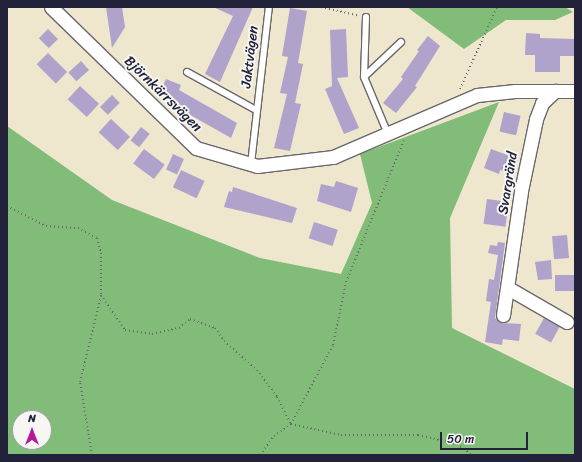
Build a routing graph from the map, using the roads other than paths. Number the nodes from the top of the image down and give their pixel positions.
1 (50, 7) edge
2 (269, 7) edge
3 (366, 17) road end
4 (401, 42) dead end
5 (187, 72) dead end
6 (364, 77) junction
7 (555, 91) junction
8 (575, 91) edge
9 (256, 110) junction
10 (388, 135) junction
11 (251, 164) junction
12 (508, 288) junction
13 (502, 315) dead end
14 (567, 322) dead end

1 - 11 street, Björnkärrsvägen
2 - 9 lane, Jaktvägen
3 - 6 lane
4 - 6 lane
5 - 9 lane, Jaktvägen
6 - 10 lane
7 - 8 street, Björnkärrsvägen
7 - 10 street, Björnkärrsvägen
7 - 12 street, Svargränd
9 - 11 lane, Jaktvägen
10 - 11 street, Björnkärrsvägen
12 - 13 street, Svargränd
12 - 14 street

